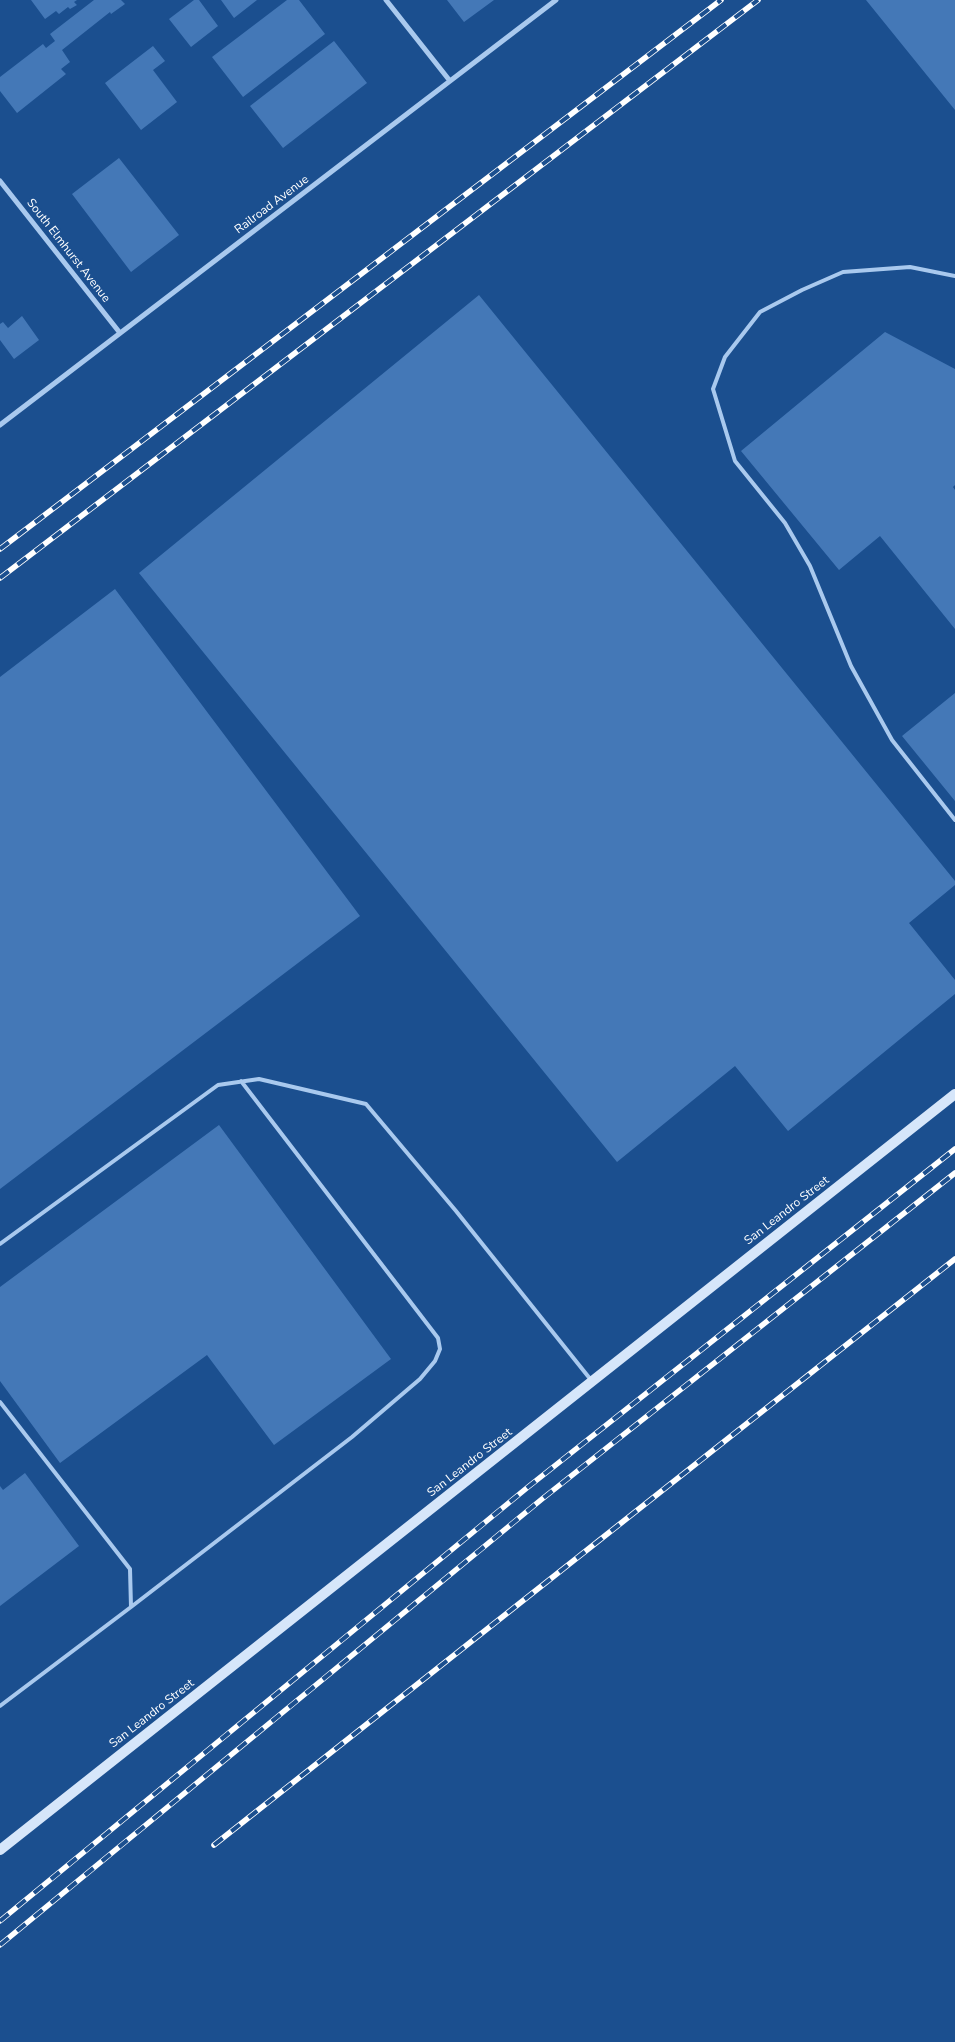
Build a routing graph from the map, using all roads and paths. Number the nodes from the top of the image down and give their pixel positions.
1 (386, 0) edge
2 (556, 0) edge
3 (450, 81) junction
4 (0, 181) edge
5 (955, 276) edge
6 (120, 333) junction
7 (0, 425) edge
8 (955, 820) edge
9 (242, 1081) junction
10 (955, 1094) edge
11 (0, 1244) edge
12 (592, 1382) junction
13 (0, 1402) edge
14 (131, 1607) junction
15 (0, 1706) edge
16 (0, 1850) edge

1 - 3 street
2 - 3 street, Railroad Avenue
3 - 6 street, Railroad Avenue
4 - 6 street, South Elmhurst Avenue
5 - 8 lane
6 - 7 street, Railroad Avenue
9 - 11 lane
9 - 12 lane
9 - 14 lane
10 - 12 main road, San Leandro Street
12 - 16 main road, San Leandro Street
13 - 14 lane
14 - 15 lane

